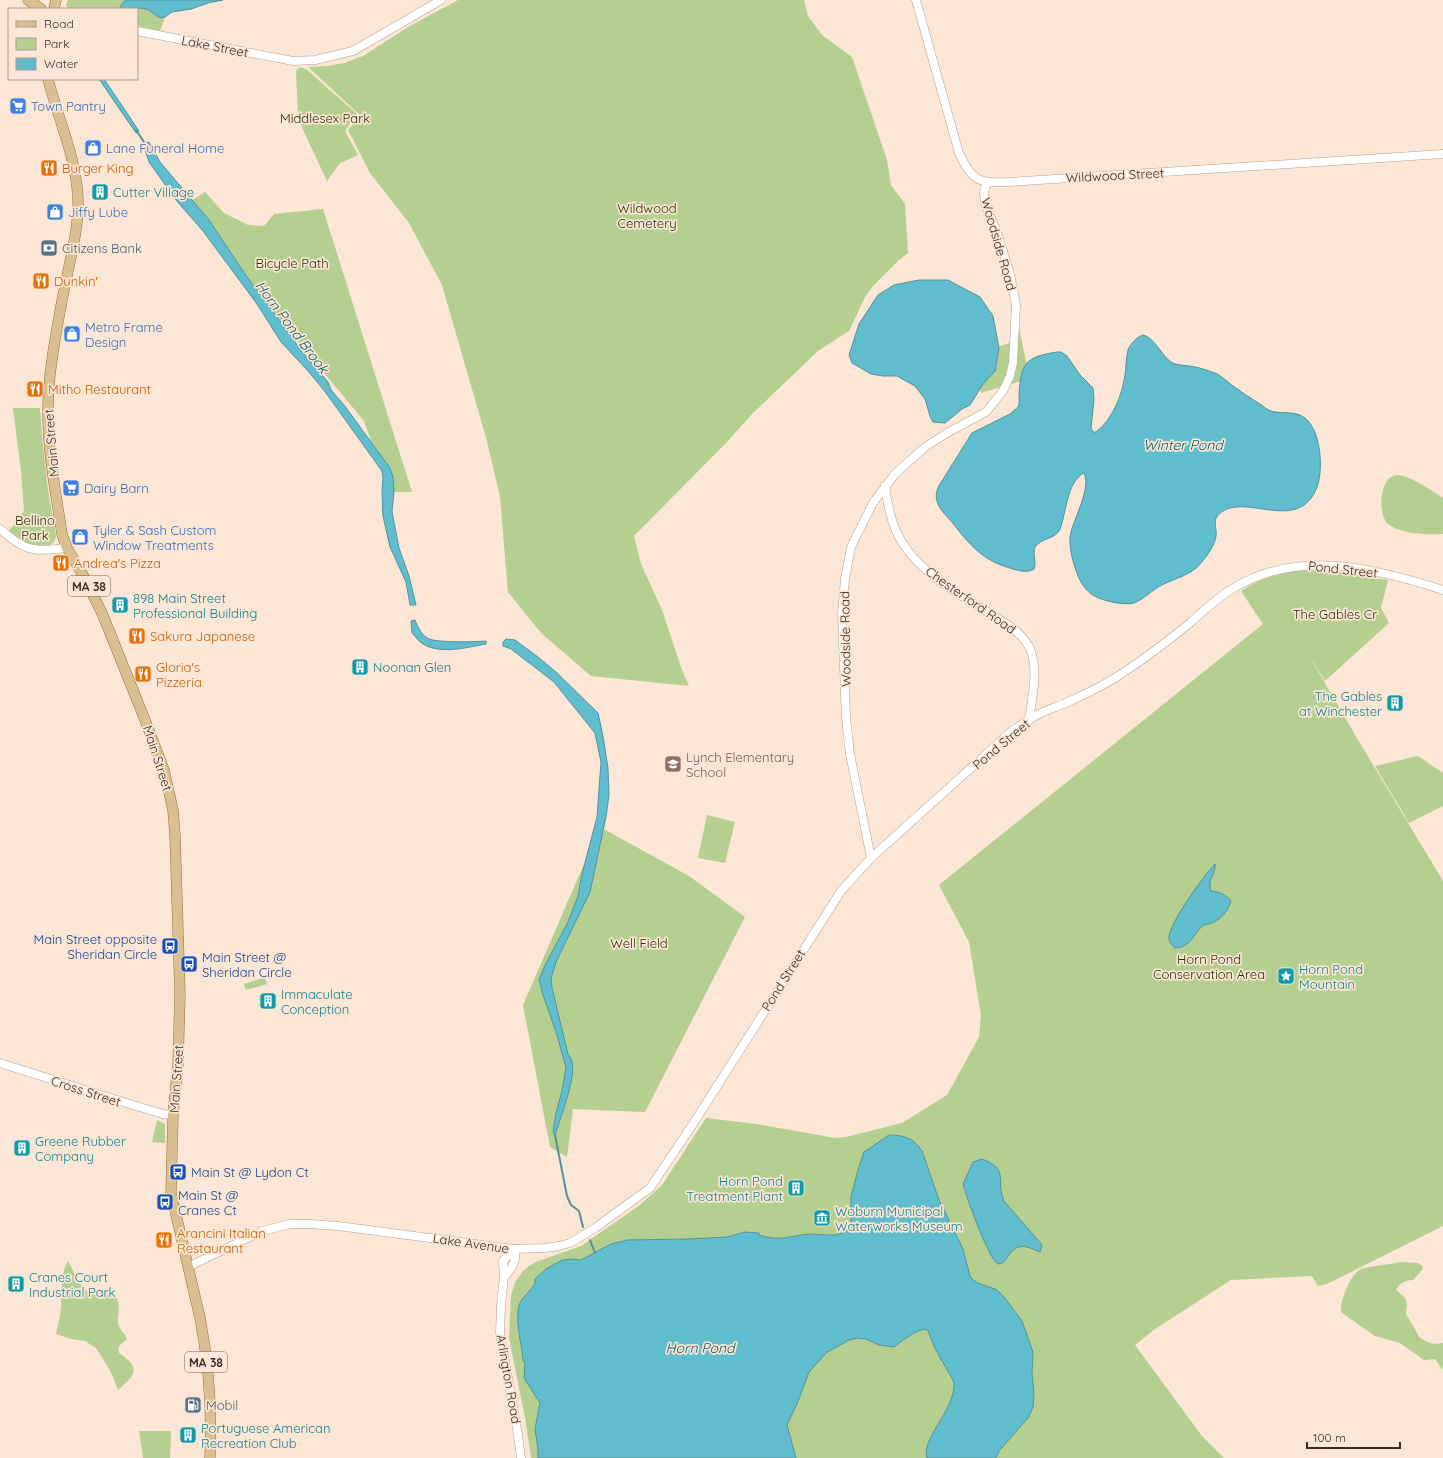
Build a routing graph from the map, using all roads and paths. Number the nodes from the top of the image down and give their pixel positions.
1 (28, 0) edge
2 (441, 0) edge
3 (916, 0) edge
4 (40, 8) edge
5 (138, 31) edge
6 (48, 80) edge
7 (1443, 154) edge
8 (987, 182) junction
9 (885, 486) junction
10 (0, 529) edge
11 (67, 548) junction
12 (1443, 590) edge
13 (1029, 720) junction
14 (871, 858) junction
15 (0, 1063) edge
16 (703, 1108) joint
17 (174, 1115) junction
18 (514, 1249) junction
19 (188, 1267) junction
20 (210, 1458) edge
21 (521, 1458) edge

1 - 4 main road
2 - 5 street, Lake Street
3 - 8 street
6 - 11 main road, Main Street / MA 38
7 - 8 street, Wildwood Street
8 - 9 street, Woodside Road
9 - 13 street, Chesterford Road
9 - 14 street, Woodside Road
10 - 11 street
11 - 17 main road, Main Street / MA 38
12 - 13 street, Pond Street
13 - 14 street, Pond Street
14 - 16 street, Pond Street
15 - 17 street, Cross Street
16 - 18 street, Lake Avenue
17 - 19 main road, Main Street / MA 38
18 - 19 street, Lake Avenue
18 - 21 street, Arlington Road
19 - 20 main road, Main Street / MA 38

